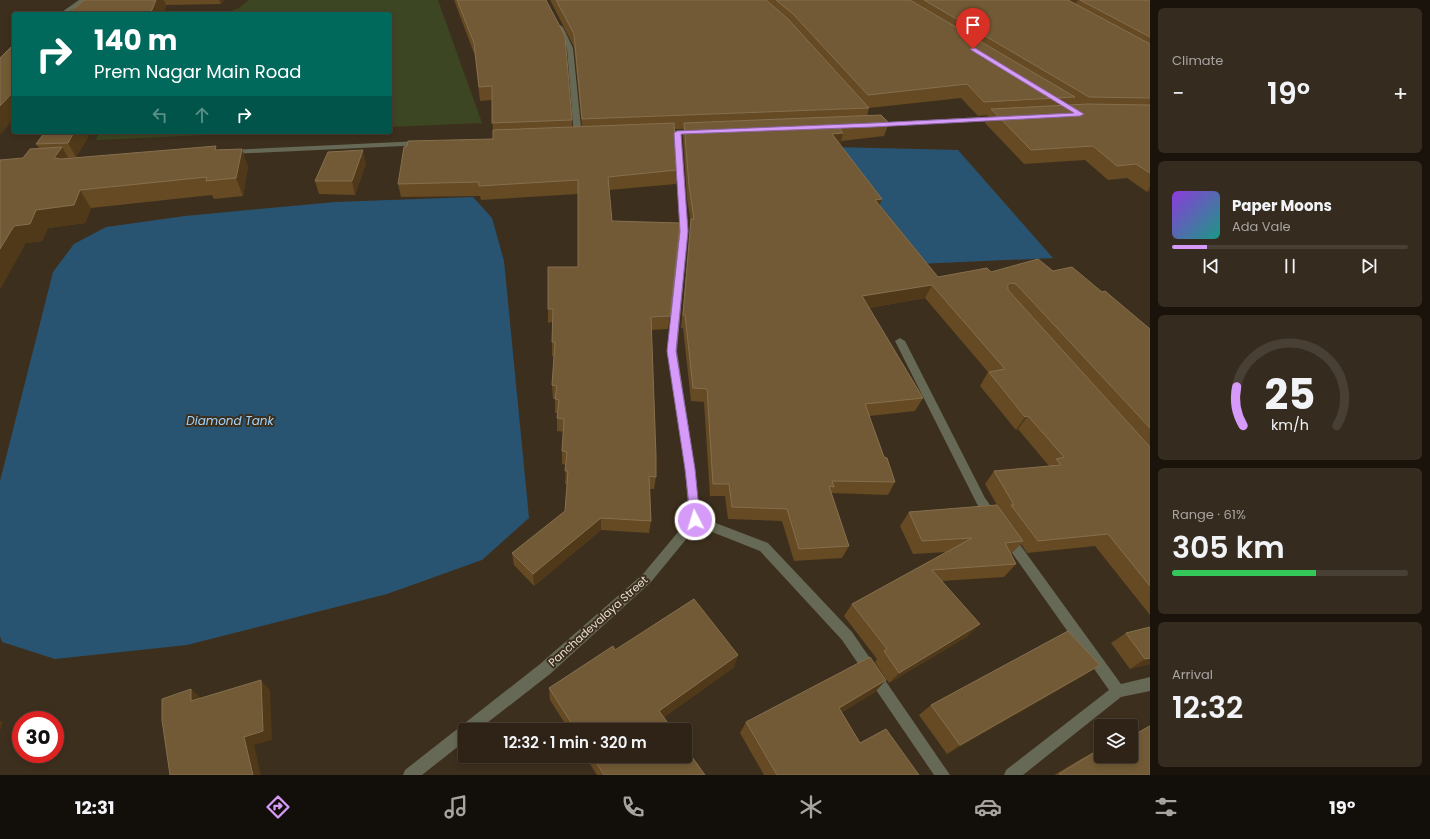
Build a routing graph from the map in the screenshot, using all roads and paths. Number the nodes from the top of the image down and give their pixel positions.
1 (83, 0) edge
2 (90, 3) edge
3 (65, 12) edge
4 (77, 12) edge
5 (555, 18) edge
6 (1009, 118) edge
7 (869, 123) edge
8 (701, 132) edge
9 (677, 133) junction
10 (654, 134) edge
11 (578, 136) edge
12 (429, 142) edge
13 (224, 152) edge
14 (900, 341) dead end
15 (695, 520) junction
16 (1150, 684) edge
17 (1118, 691) junction
18 (476, 723) edge
19 (458, 737) edge
20 (410, 775) edge
21 (942, 775) edge
22 (1011, 775) edge

1 - 3 street
2 - 4 street
5 - 11 street
6 - 7 street
8 - 9 street
9 - 10 street
9 - 15 street
12 - 13 street
14 - 17 street
15 - 18 street, Panchadevalaya Street
15 - 21 street
16 - 17 street
17 - 22 street
19 - 20 street, Panchadevalaya Street

